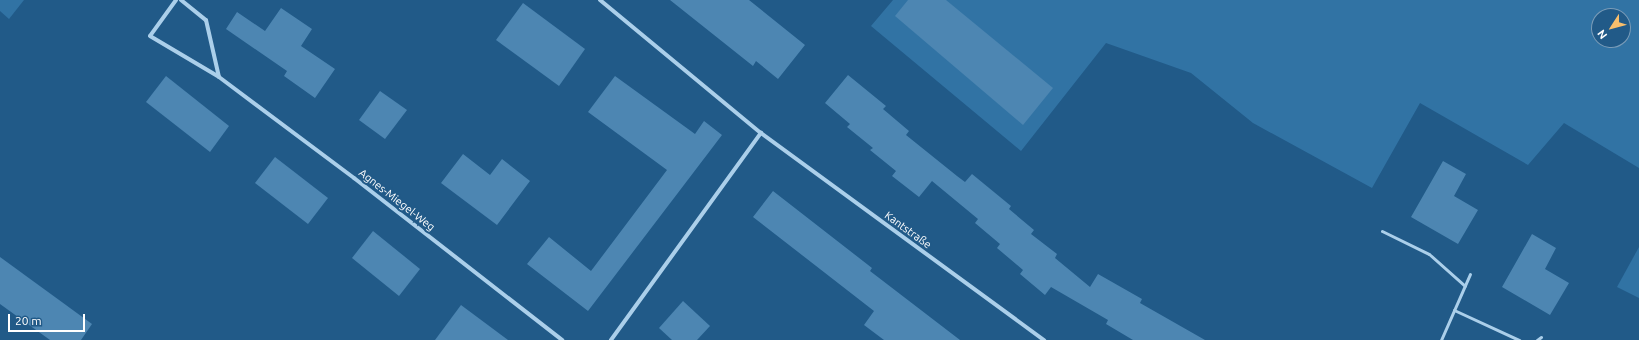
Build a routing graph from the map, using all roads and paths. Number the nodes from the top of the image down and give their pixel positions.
1 (176, 0) edge
2 (181, 0) edge
3 (600, 0) edge
4 (219, 77) junction
5 (761, 133) junction
6 (1382, 231) dead end
7 (1470, 274) dead end
8 (1465, 286) junction
9 (1454, 310) junction
10 (1541, 337) dead end
11 (562, 340) edge
12 (611, 340) edge
13 (1044, 340) edge
14 (1441, 340) edge
15 (1519, 340) edge
16 (1537, 340) edge

1 - 4 street, Agnes-Miegel-Weg
2 - 4 street
3 - 5 street, Kantstraße
4 - 11 street, Agnes-Miegel-Weg
5 - 12 street
5 - 13 street, Kantstraße
6 - 8 lane
7 - 8 lane
8 - 9 lane
9 - 14 lane
9 - 15 lane
10 - 16 lane

